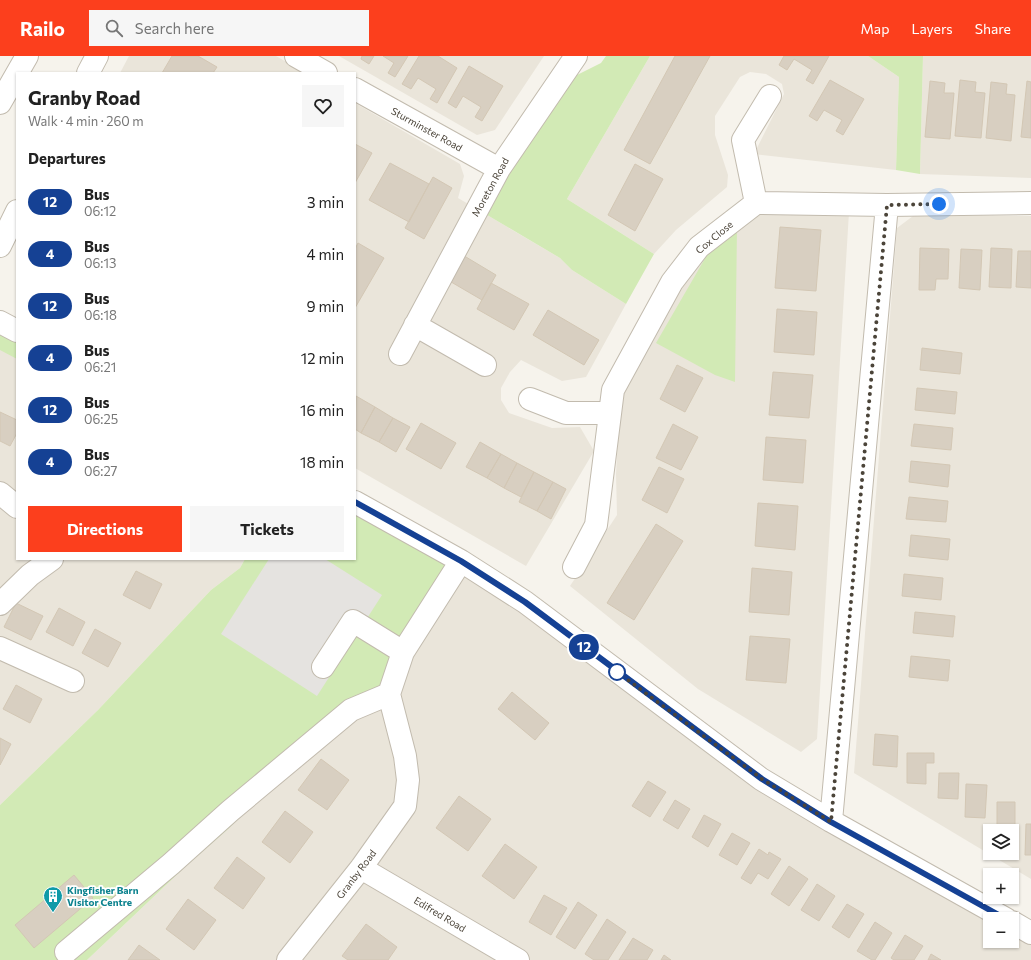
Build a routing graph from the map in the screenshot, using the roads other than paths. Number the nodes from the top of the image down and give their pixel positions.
1 (27, 56) edge
2 (296, 56) edge
3 (576, 56) edge
4 (18, 72) edge
5 (324, 72) edge
6 (16, 75) edge
7 (356, 90) edge
8 (770, 96) dead end
9 (0, 103) edge
10 (499, 168) junction
11 (756, 203) junction
12 (1031, 204) edge
13 (887, 205) junction
14 (16, 213) edge
15 (0, 246) edge
16 (0, 322) edge
17 (415, 325) junction
18 (16, 330) edge
19 (400, 354) dead end
20 (485, 365) dead end
21 (530, 399) dead end
22 (610, 413) junction
23 (0, 493) edge
24 (356, 503) edge
25 (16, 506) edge
26 (51, 560) edge
27 (461, 561) junction
28 (574, 567) dead end
29 (0, 604) edge
30 (0, 648) edge
31 (403, 652) junction
32 (324, 666) dead end
33 (72, 681) dead end
34 (389, 694) junction
35 (831, 822) junction
36 (362, 868) junction
37 (993, 912) edge
38 (1019, 926) edge
39 (1031, 933) edge
40 (66, 952) dead end
41 (288, 960) edge
42 (518, 960) edge

1 - 4 street
2 - 5 street
3 - 10 street, Moreton Road
6 - 9 street
7 - 10 street, Sturminster Road
8 - 11 street
10 - 17 street, Moreton Road
11 - 13 street
11 - 22 street, Cox Close
12 - 13 street
13 - 35 street
14 - 15 street
16 - 18 street
17 - 19 street, Moreton Road
17 - 20 street
21 - 22 street
22 - 28 street, Cox Close
23 - 25 street
24 - 27 street
26 - 29 street
27 - 31 street
27 - 35 street
30 - 33 street
31 - 32 street
31 - 34 street
34 - 36 street, Granby Road
34 - 40 street
35 - 37 street
36 - 41 street, Granby Road
36 - 42 street, Edifred Road
38 - 39 street

